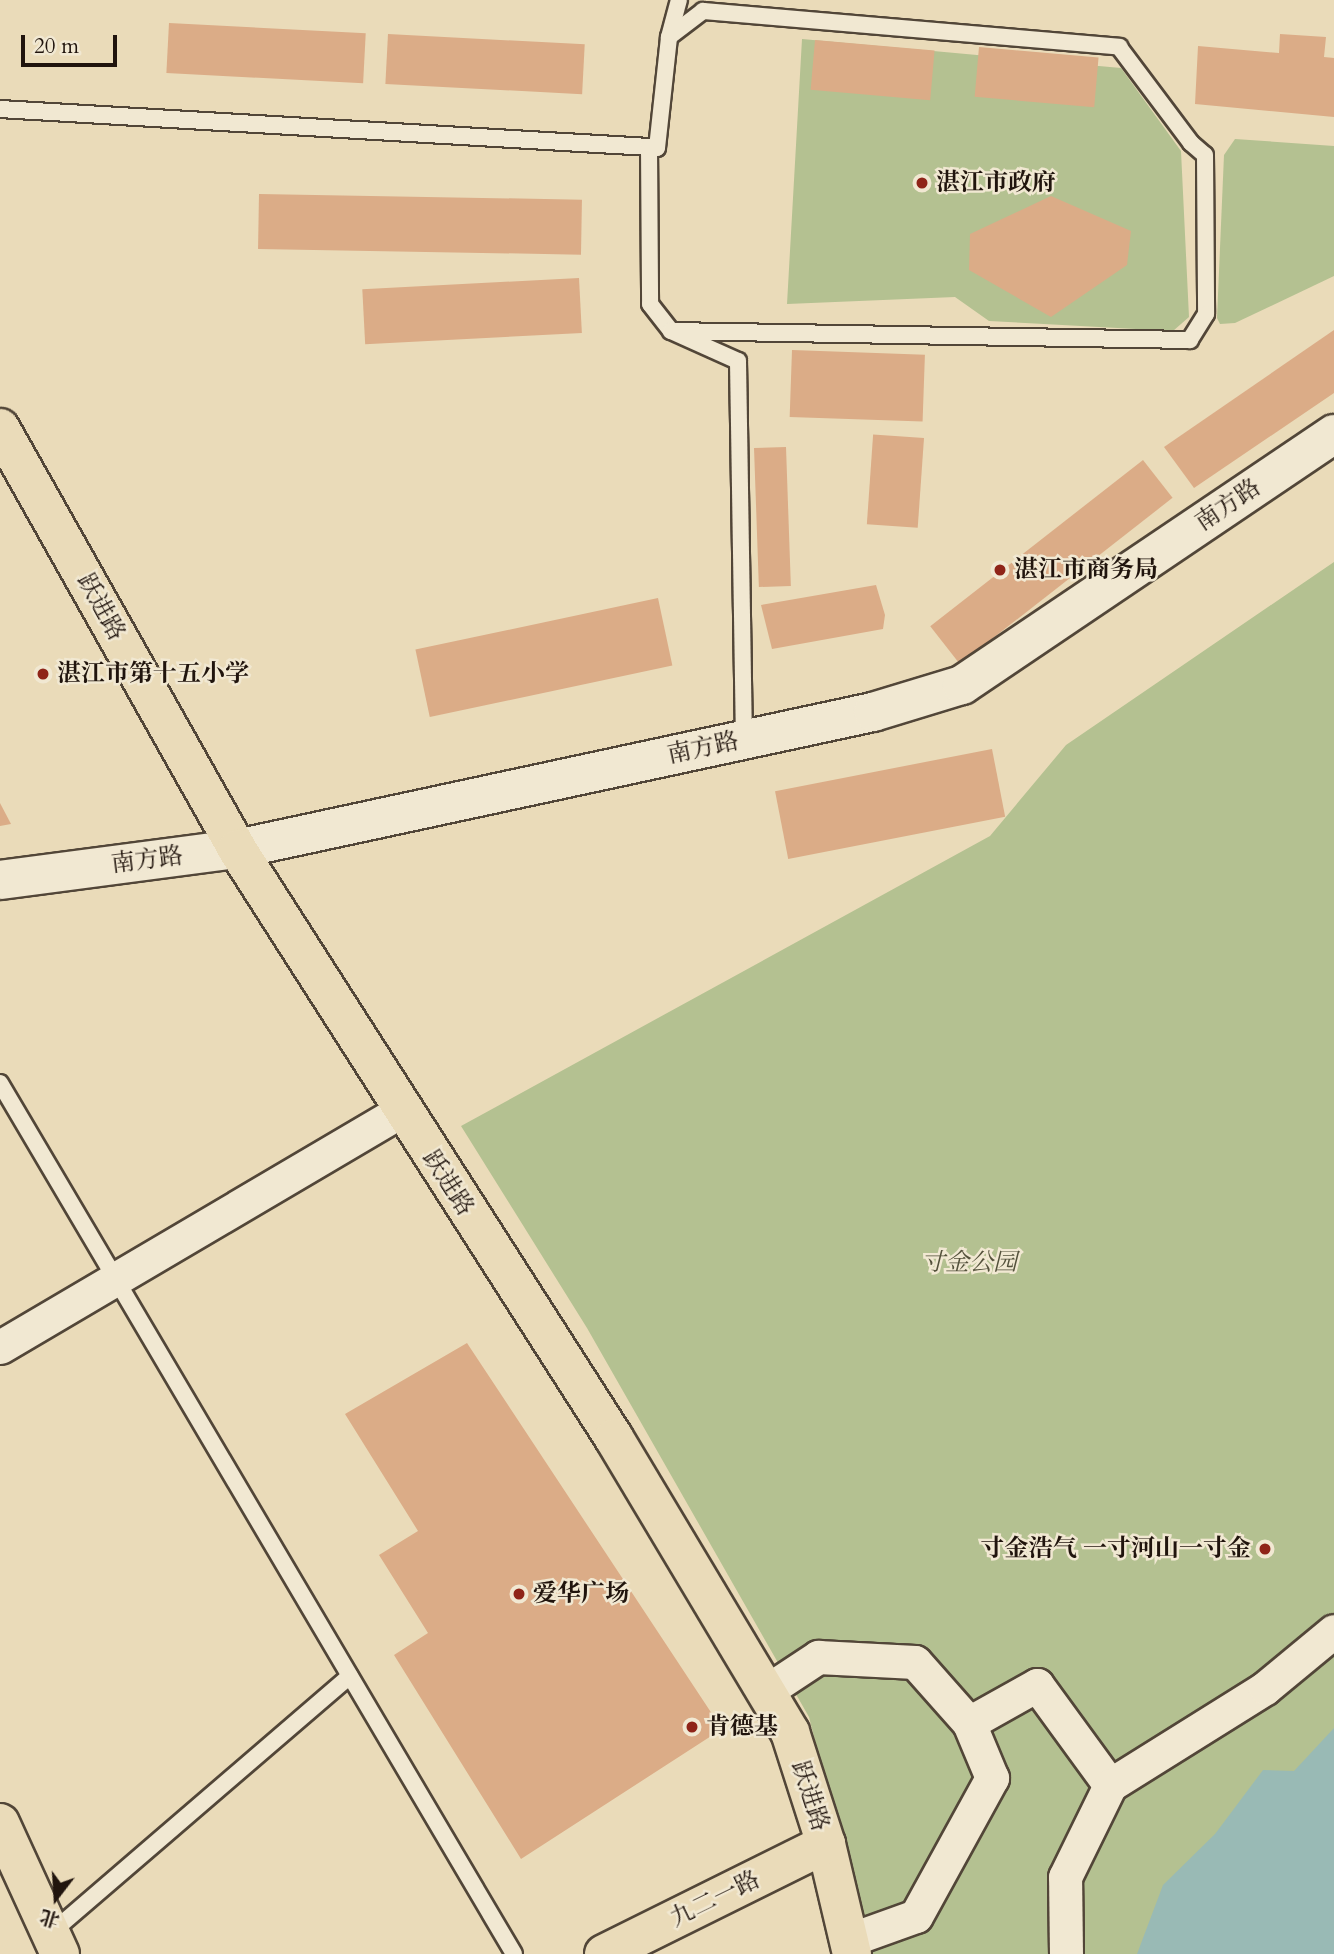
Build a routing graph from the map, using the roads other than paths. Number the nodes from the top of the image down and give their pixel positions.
1 (679, 0) edge
2 (668, 37) junction
3 (0, 109) edge
4 (649, 147) junction
5 (671, 331) junction
6 (0, 428) edge
7 (1334, 434) edge
8 (744, 740) junction
9 (237, 849) junction
10 (0, 880) edge
11 (0, 1083) edge
12 (401, 1111) junction
13 (116, 1279) junction
14 (0, 1347) edge
15 (1334, 1631) edge
16 (350, 1676) junction
17 (765, 1692) junction
18 (969, 1723) junction
19 (1110, 1785) junction
20 (0, 1824) edge
21 (825, 1844) junction
22 (55, 1944) edge
23 (850, 1947) edge
24 (513, 1954) edge
25 (604, 1954) edge
26 (1066, 1954) edge

1 - 2 lane
2 - 4 lane
2 - 5 lane
3 - 4 lane
4 - 5 lane
5 - 8 lane
6 - 9 main road, 跃进路
7 - 8 street, 南方路
8 - 9 street, 南方路
9 - 10 street, 南方路
9 - 12 main road, 跃进路
11 - 13 lane
12 - 13 street
12 - 17 main road, 跃进路
13 - 14 street
13 - 16 lane
15 - 19 street
16 - 22 lane
16 - 24 lane
17 - 18 street
17 - 21 main road, 跃进路
18 - 19 street
18 - 23 street
19 - 26 street
20 - 22 main road
21 - 23 main road, 跃进路
21 - 25 main road, 九二一路

